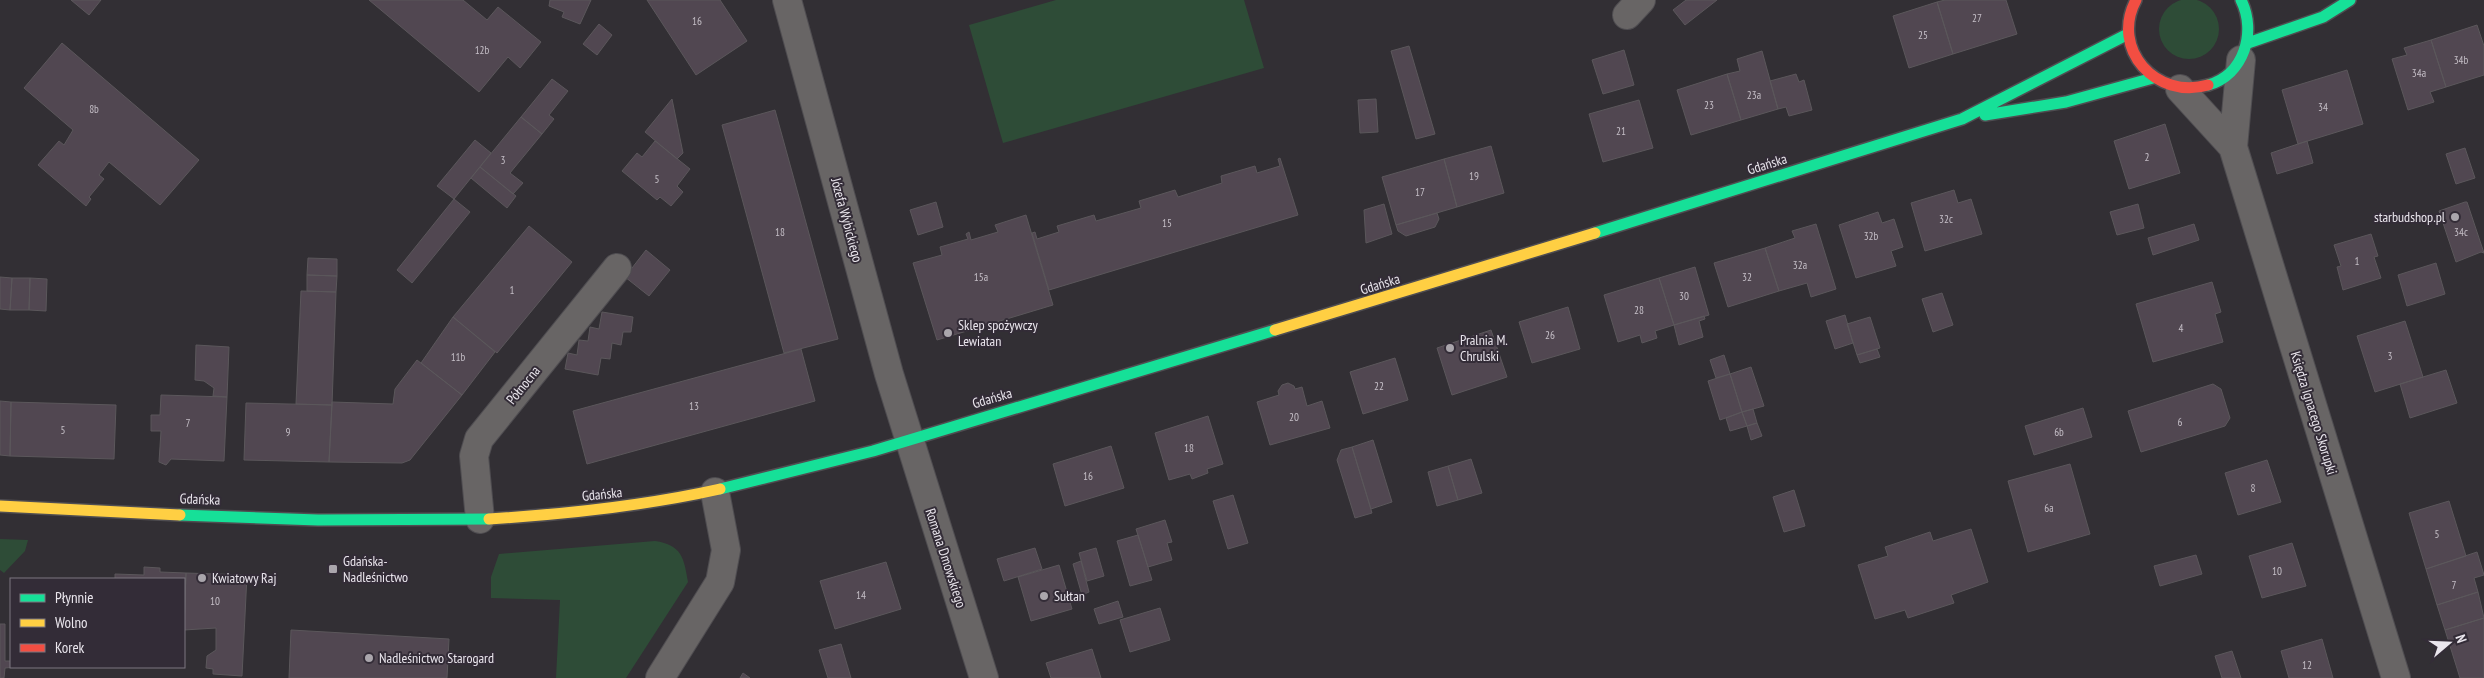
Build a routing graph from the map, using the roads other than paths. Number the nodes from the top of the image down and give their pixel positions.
1 (787, 0) edge
2 (2241, 0) edge
3 (2350, 0) edge
4 (2132, 2) edge
5 (2128, 34) junction
6 (2245, 52) junction
7 (2153, 78) junction
8 (2180, 89) junction
9 (1962, 119) junction
10 (2233, 147) junction
11 (617, 268) dead end
12 (908, 439) junction
13 (715, 492) junction
14 (0, 506) edge
15 (480, 519) junction
16 (660, 678) edge
17 (984, 678) edge
18 (2396, 678) edge

1 - 12 street, Józefa Wybickiego
2 - 6 main road
3 - 6 main road
4 - 5 main road
5 - 7 main road
5 - 9 main road, Gdańska
6 - 8 main road
6 - 10 street, Księdza Ignacego Skorupki
7 - 8 main road
7 - 9 main road, Gdańska
8 - 10 street, Księdza Ignacego Skorupki
9 - 12 main road, Gdańska
10 - 18 street, Księdza Ignacego Skorupki
11 - 15 street, Północna
12 - 13 main road, Gdańska
12 - 17 street, Romana Dmowskiego
13 - 15 main road, Gdańska
13 - 16 street
14 - 15 main road, Gdańska

